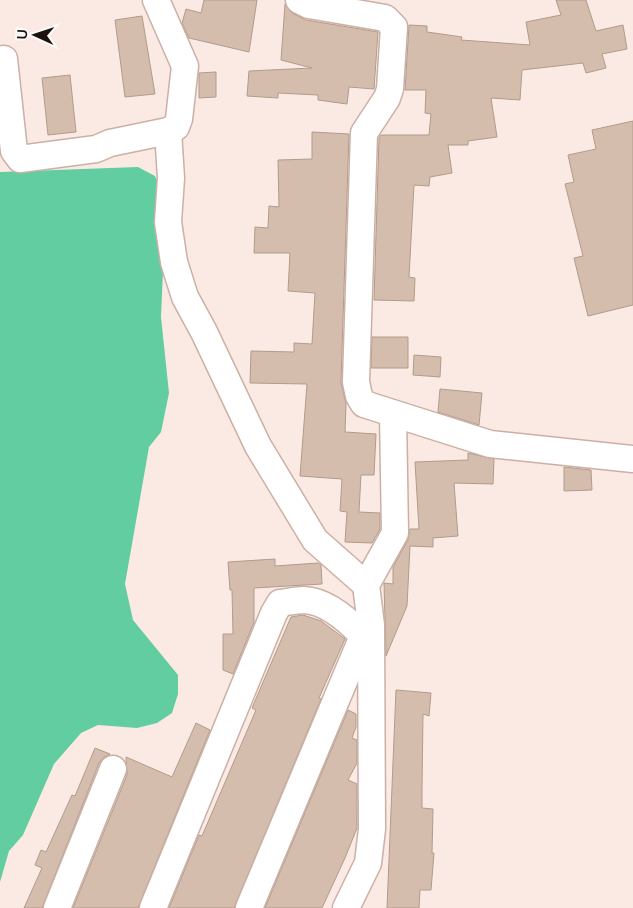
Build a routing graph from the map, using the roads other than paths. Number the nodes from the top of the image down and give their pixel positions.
1 (156, 0) edge
2 (299, 0) edge
3 (4, 59) dead end
4 (168, 131) junction
5 (393, 414) junction
6 (633, 459) edge
7 (366, 585) junction
8 (367, 630) junction
9 (113, 769) dead end
10 (368, 863) junction
11 (57, 908) edge
12 (152, 908) edge
13 (249, 908) edge
14 (346, 908) edge
15 (366, 908) edge

1 - 4 street
2 - 5 street
3 - 4 street
4 - 7 street
5 - 6 street
5 - 7 street
7 - 8 street
8 - 10 street
8 - 12 street
8 - 13 street
9 - 11 street
10 - 14 street
10 - 15 street

